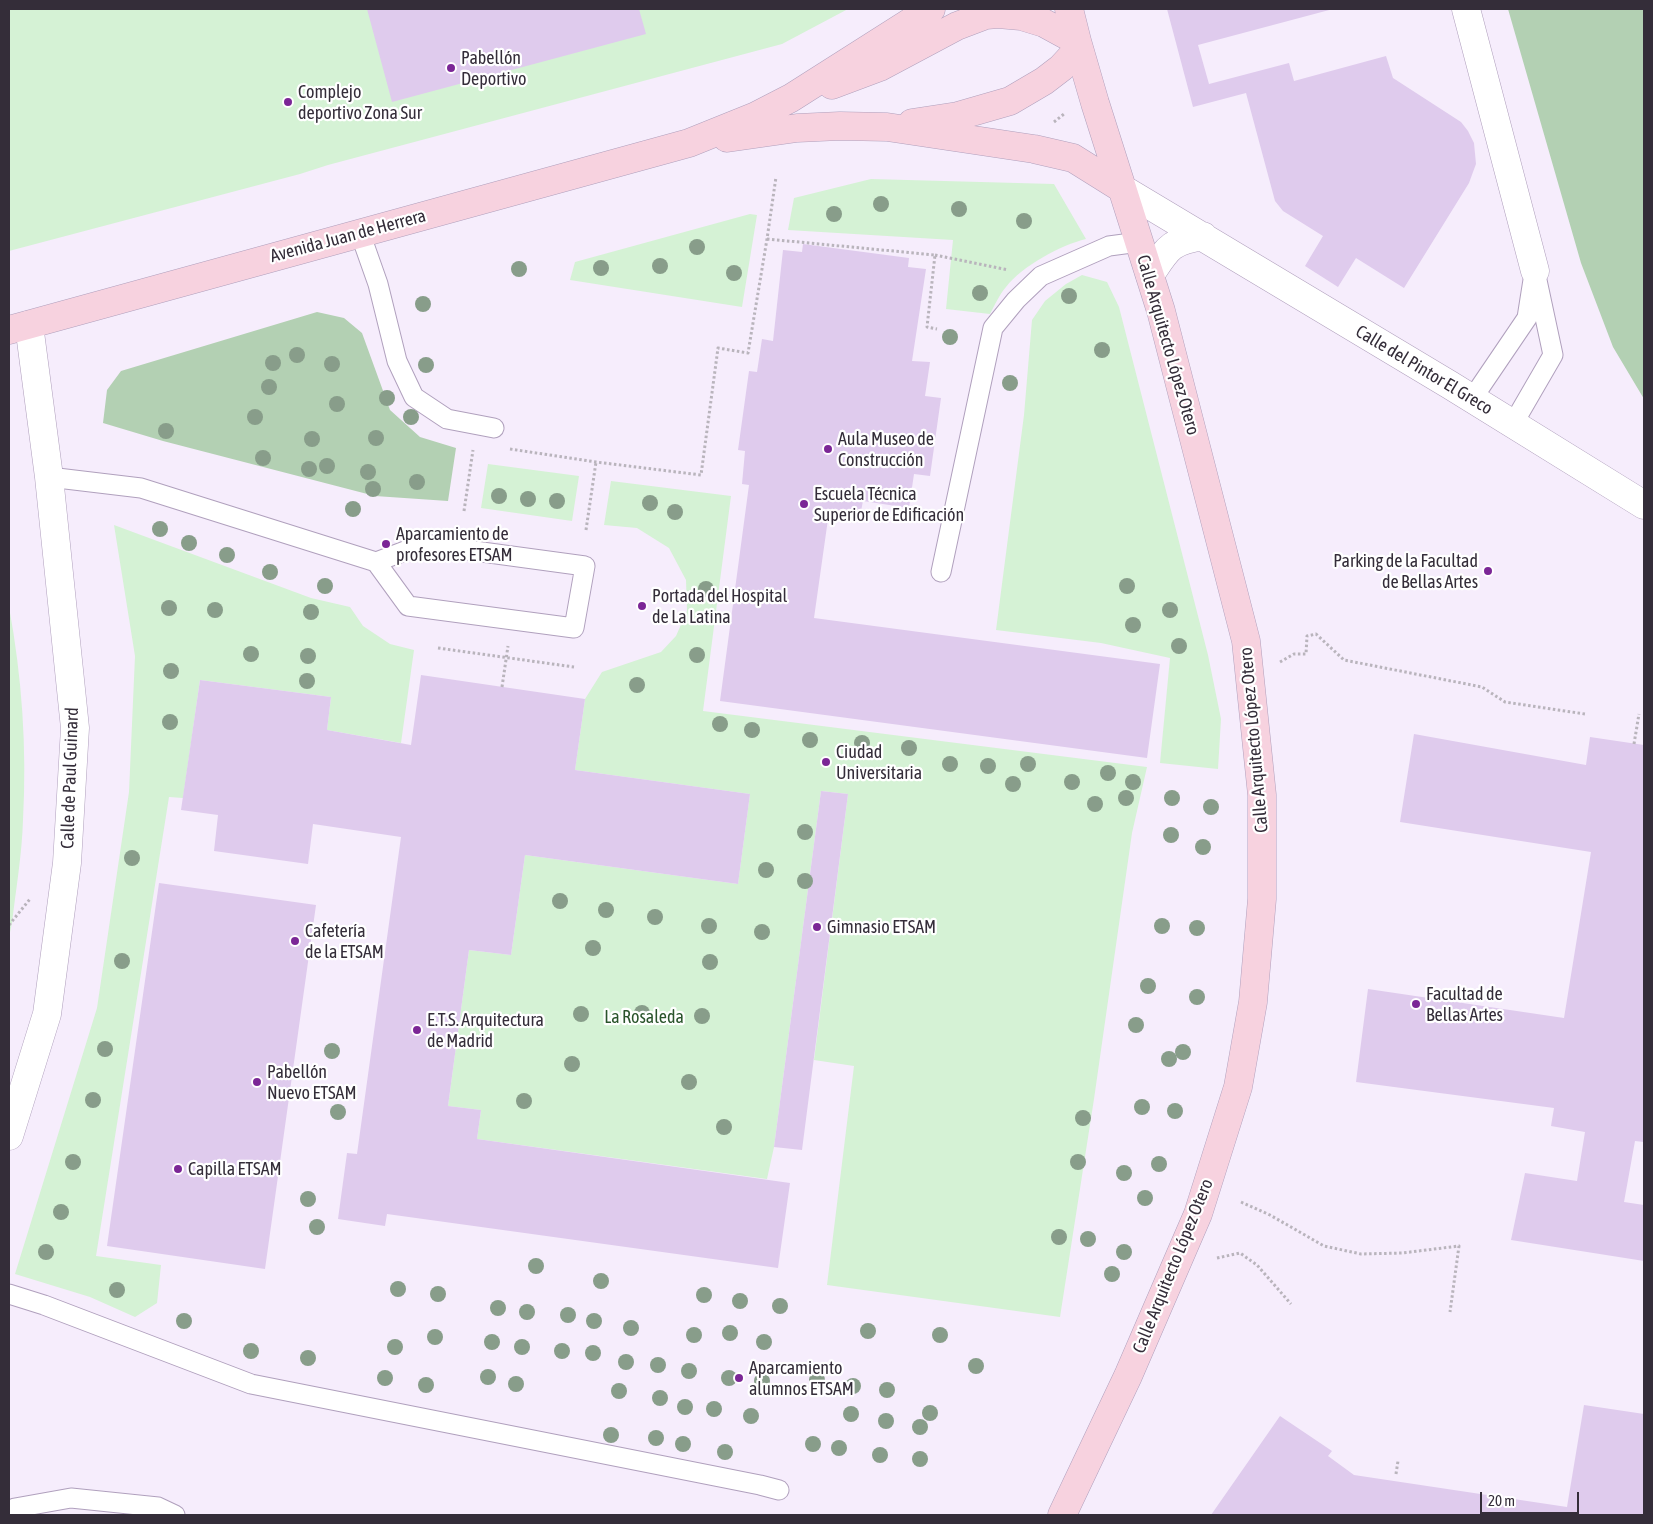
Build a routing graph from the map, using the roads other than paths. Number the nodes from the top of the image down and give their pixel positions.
1 (931, 9) edge
2 (1069, 9) edge
3 (1466, 9) edge
4 (1077, 41) junction
5 (792, 98) junction
6 (887, 127) junction
7 (688, 143) junction
8 (1122, 188) junction
9 (360, 233) junction
10 (1203, 236) junction
11 (1139, 242) junction
12 (1535, 271) junction
13 (1150, 275) junction
14 (19, 328) edge
15 (1472, 399) junction
16 (1513, 424) junction
17 (494, 428) dead end
18 (49, 477) junction
19 (1644, 505) edge
20 (376, 562) junction
21 (941, 572) dead end
22 (9, 1136) edge
23 (9, 1294) edge
24 (779, 1490) dead end
25 (138, 1510) edge
26 (9, 1511) edge
27 (175, 1515) edge
28 (1062, 1515) edge

1 - 5 street
2 - 4 street, Calle Arquitecto López Otero
3 - 12 street
4 - 5 street
4 - 6 street
4 - 8 street, Calle Arquitecto López Otero
5 - 7 street
6 - 7 street
6 - 8 street
7 - 9 street, Avenida Juan de Herrera
8 - 10 street, Calle del Pintor El Greco
8 - 11 street, Calle Arquitecto López Otero
9 - 14 street, Avenida Juan de Herrera
9 - 17 lane
10 - 13 street
10 - 15 street, Calle del Pintor El Greco
11 - 13 street, Calle Arquitecto López Otero
11 - 21 lane
12 - 15 lane
12 - 16 lane
13 - 28 street, Calle Arquitecto López Otero
14 - 18 street, Calle de Paul Guinard
15 - 16 street, Calle del Pintor El Greco
16 - 19 street, Calle del Pintor El Greco
18 - 20 lane
18 - 22 street, Calle de Paul Guinard
20 - 20 lane
23 - 24 lane
25 - 26 lane
25 - 27 lane

